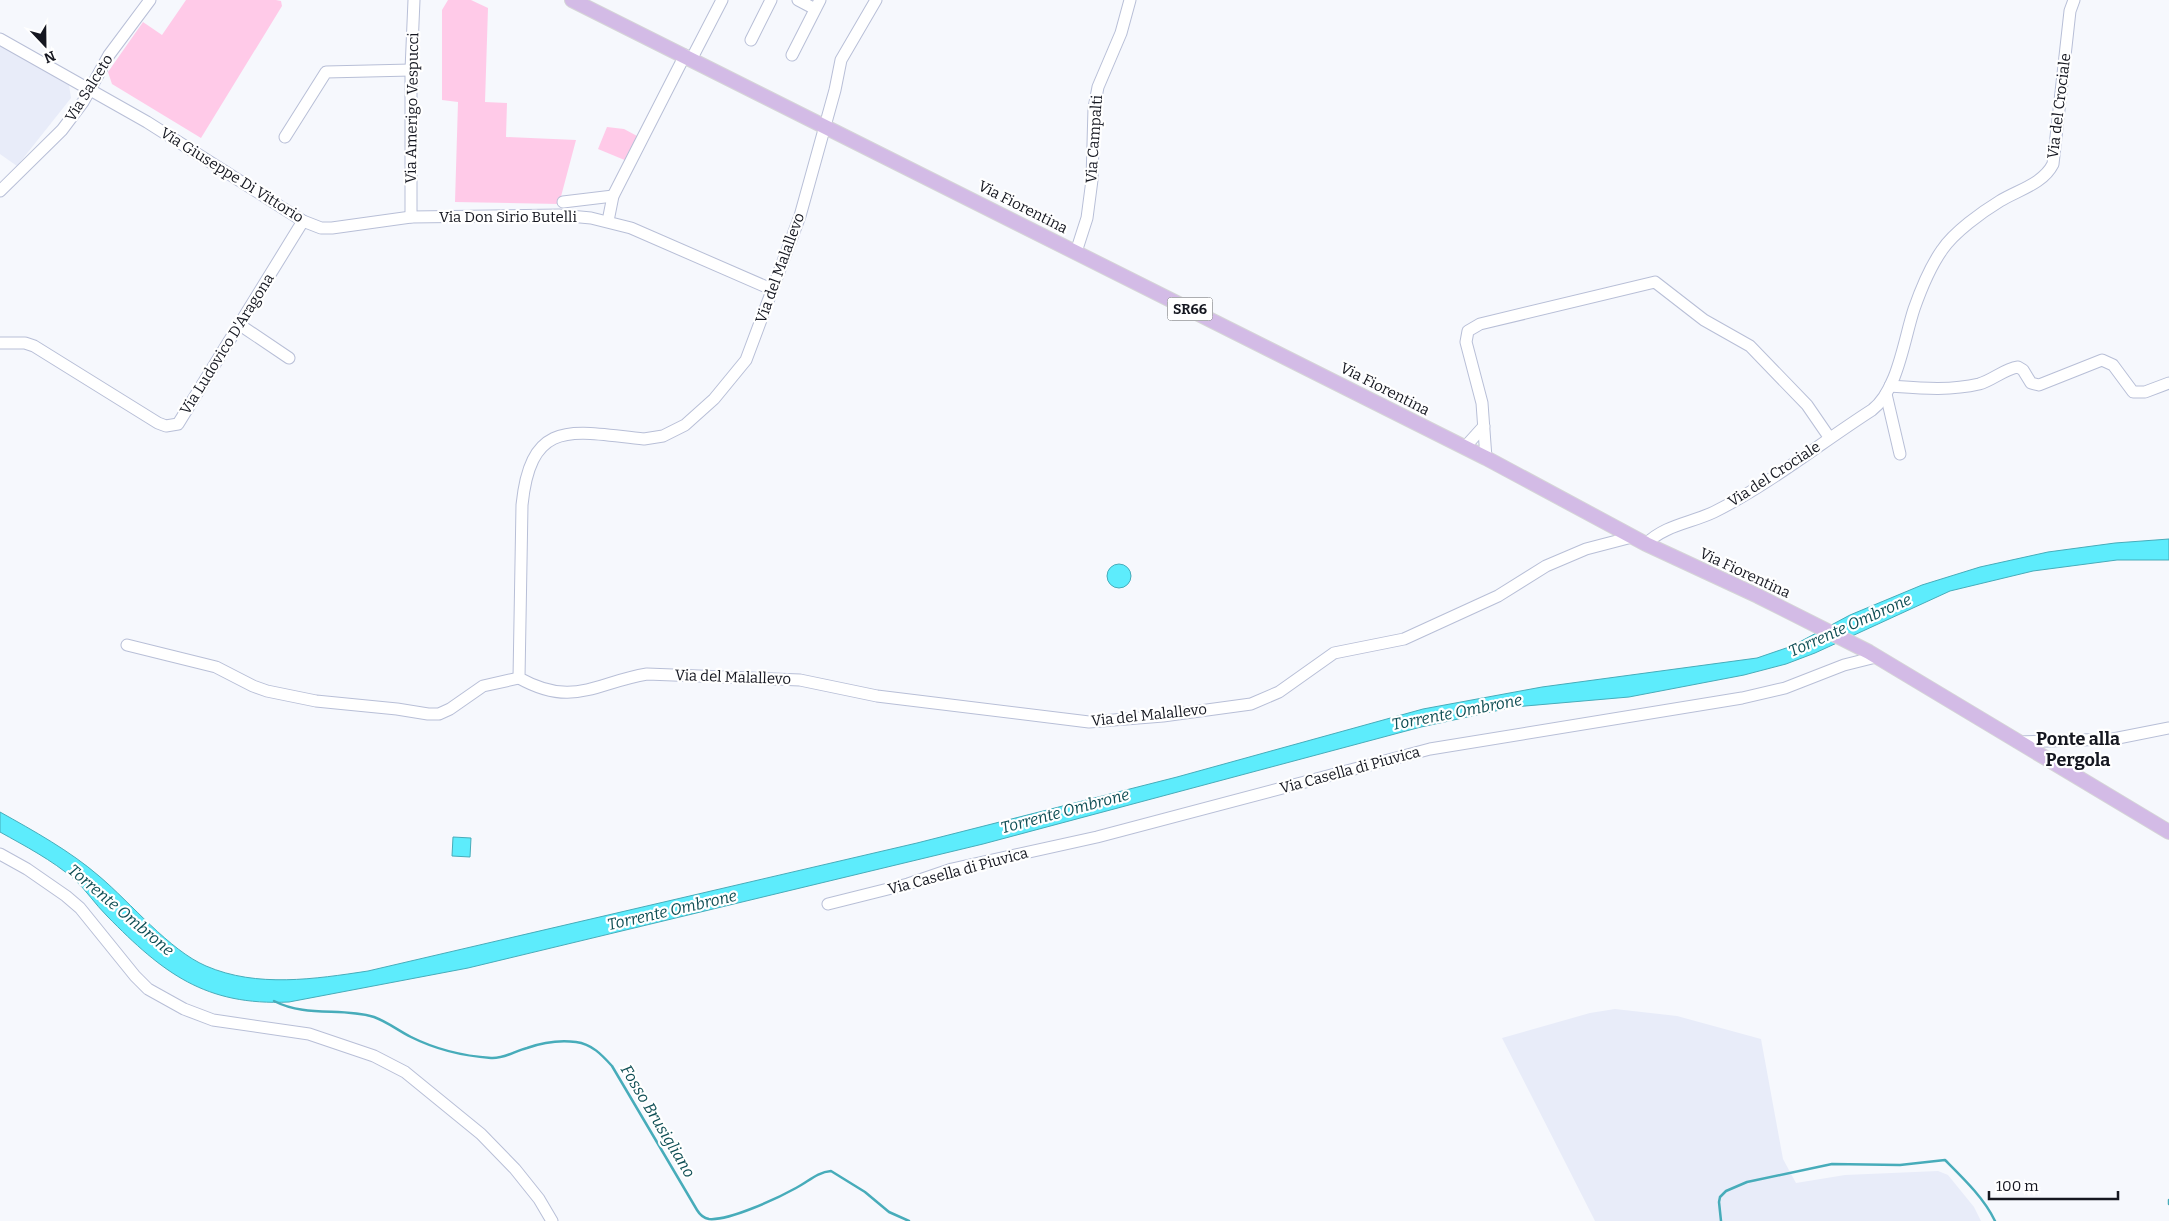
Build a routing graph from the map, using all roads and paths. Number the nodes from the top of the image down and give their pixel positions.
1 (150, 0) edge
2 (414, 0) edge
3 (572, 0) edge
4 (722, 0) edge
5 (771, 0) edge
6 (798, 0) edge
7 (876, 0) edge
8 (1130, 0) edge
9 (2074, 0) edge
10 (818, 4) edge
11 (0, 39) edge
12 (751, 40) dead end
13 (792, 55) dead end
14 (688, 57) junction
15 (411, 70) junction
16 (90, 89) junction
17 (824, 126) junction
18 (285, 137) dead end
19 (0, 191) edge
20 (613, 196) junction
21 (563, 202) dead end
22 (411, 217) junction
23 (303, 221) junction
24 (608, 221) junction
25 (1076, 252) junction
26 (771, 289) junction
27 (240, 325) junction
28 (0, 343) edge
29 (289, 358) dead end
30 (2169, 383) edge
31 (1888, 390) junction
32 (1484, 426) junction
33 (1829, 437) junction
34 (1465, 447) junction
35 (1900, 454) dead end
36 (1486, 458) junction
37 (1632, 537) junction
38 (1646, 544) junction
39 (127, 645) dead end
40 (1873, 655) junction
41 (519, 678) junction
42 (2169, 728) edge
43 (2017, 742) junction
44 (2169, 832) edge
45 (0, 854) edge
46 (828, 904) dead end
47 (552, 1221) edge

1 - 16 street, Via Salceto
2 - 15 street, Via Amerigo Vespucci
3 - 14 main road, Via Fiorentina / SR66
4 - 14 street
5 - 12 street
6 - 10 street
7 - 17 street, Via del Malallevo
8 - 25 street, Via Campalti
9 - 31 street, Via del Crociale
10 - 13 street
11 - 16 street, Via Giuseppe Di Vittorio
14 - 17 main road, Via Fiorentina / SR66
14 - 20 street
15 - 18 street
15 - 22 street, Via Amerigo Vespucci
16 - 19 street, Via Salceto
16 - 23 street, Via Giuseppe Di Vittorio
17 - 25 main road, Via Fiorentina / SR66
17 - 26 street, Via del Malallevo
20 - 21 street
20 - 24 street
22 - 23 street, Via Giuseppe Di Vittorio
22 - 24 street, Via Don Sirio Butelli
23 - 27 street, Via Ludovico D'Aragona
24 - 26 street, Via Don Sirio Butelli
25 - 34 main road, Via Fiorentina / SR66
26 - 41 street, Via del Malallevo
27 - 28 street, Via Ludovico D'Aragona
27 - 29 street
30 - 31 street
31 - 33 street, Via del Crociale
31 - 35 street
32 - 33 street
32 - 34 street
32 - 36 street
33 - 38 street, Via del Crociale
34 - 36 main road, Via Fiorentina / SR66
36 - 37 main road, Via Fiorentina / SR66
37 - 38 main road, Via Fiorentina / SR66
37 - 41 street, Via del Malallevo
38 - 40 main road, Via Fiorentina / SR66
39 - 41 street
40 - 43 main road, Via Fiorentina / SR66
40 - 46 street, Via Casella di Piuvica
42 - 43 street
43 - 44 main road, Via Fiorentina / SR66
45 - 47 street

